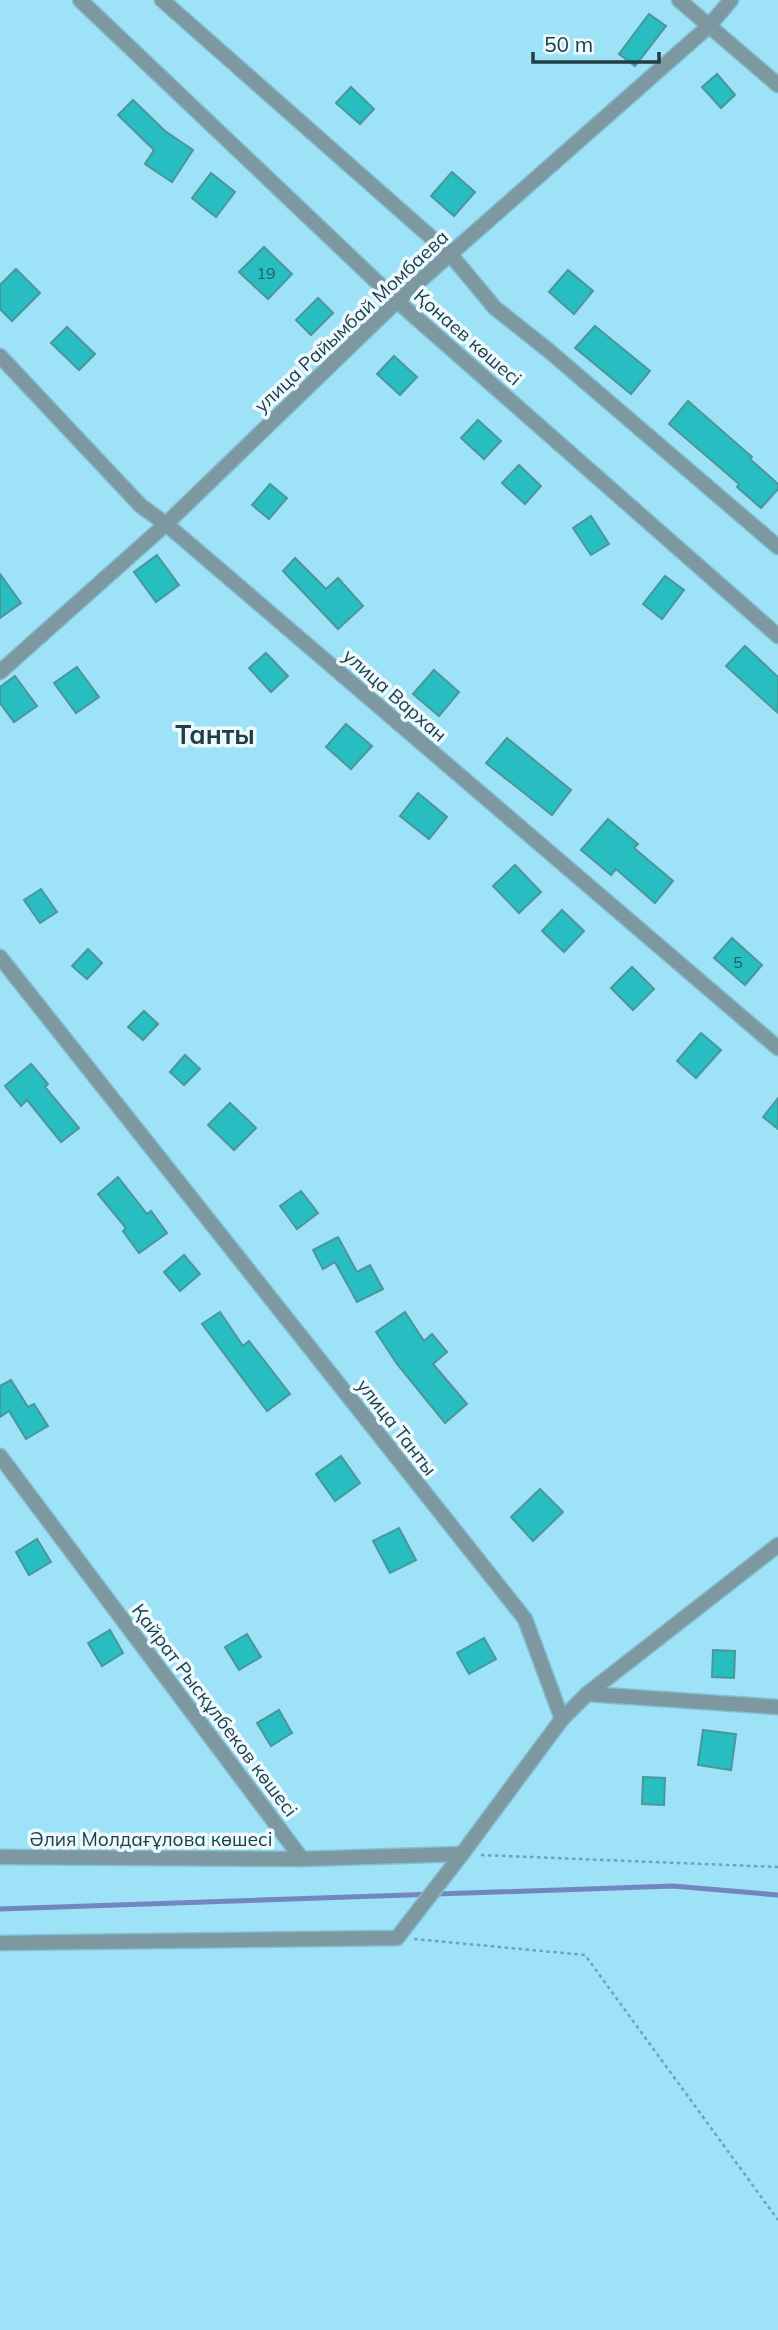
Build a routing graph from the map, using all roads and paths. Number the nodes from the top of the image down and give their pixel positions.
1 (80, 0) edge
2 (162, 0) edge
3 (679, 0) edge
4 (731, 0) edge
5 (709, 26) junction
6 (778, 85) edge
7 (450, 254) junction
8 (397, 301) junction
9 (0, 356) edge
10 (166, 524) junction
11 (778, 547) edge
12 (778, 636) edge
13 (0, 672) edge
14 (0, 957) edge
15 (778, 1048) edge
16 (0, 1456) edge
17 (778, 1545) edge
18 (587, 1694) junction
19 (778, 1707) edge
20 (562, 1719) junction
21 (463, 1854) junction
22 (0, 1857) edge
23 (302, 1859) junction
24 (778, 1867) edge
25 (397, 1938) junction
26 (0, 1943) edge
27 (778, 2220) edge

1 - 8 street, Қонаев көшесі
2 - 7 street, Қонаев көшесі
3 - 5 street
4 - 5 street, улица Райымбай Момбаева
5 - 6 street
5 - 7 street, улица Райымбай Момбаева
7 - 8 street, улица Райымбай Момбаева
7 - 11 street, Қонаев көшесі
8 - 10 street, улица Райымбай Момбаева
8 - 12 street, Қонаев көшесі
9 - 10 street, улица Вархан
10 - 13 street, улица Райымбай Момбаева
10 - 15 street, улица Вархан
14 - 20 street, улица Танты
16 - 23 street, Қайрат Рысқұлбеков көшесі
17 - 18 street
18 - 19 street
18 - 20 street
20 - 21 street
21 - 23 street
21 - 24 path
21 - 25 street
22 - 23 street, Әлия Молдағұлова көшесі
25 - 26 street
25 - 27 path

